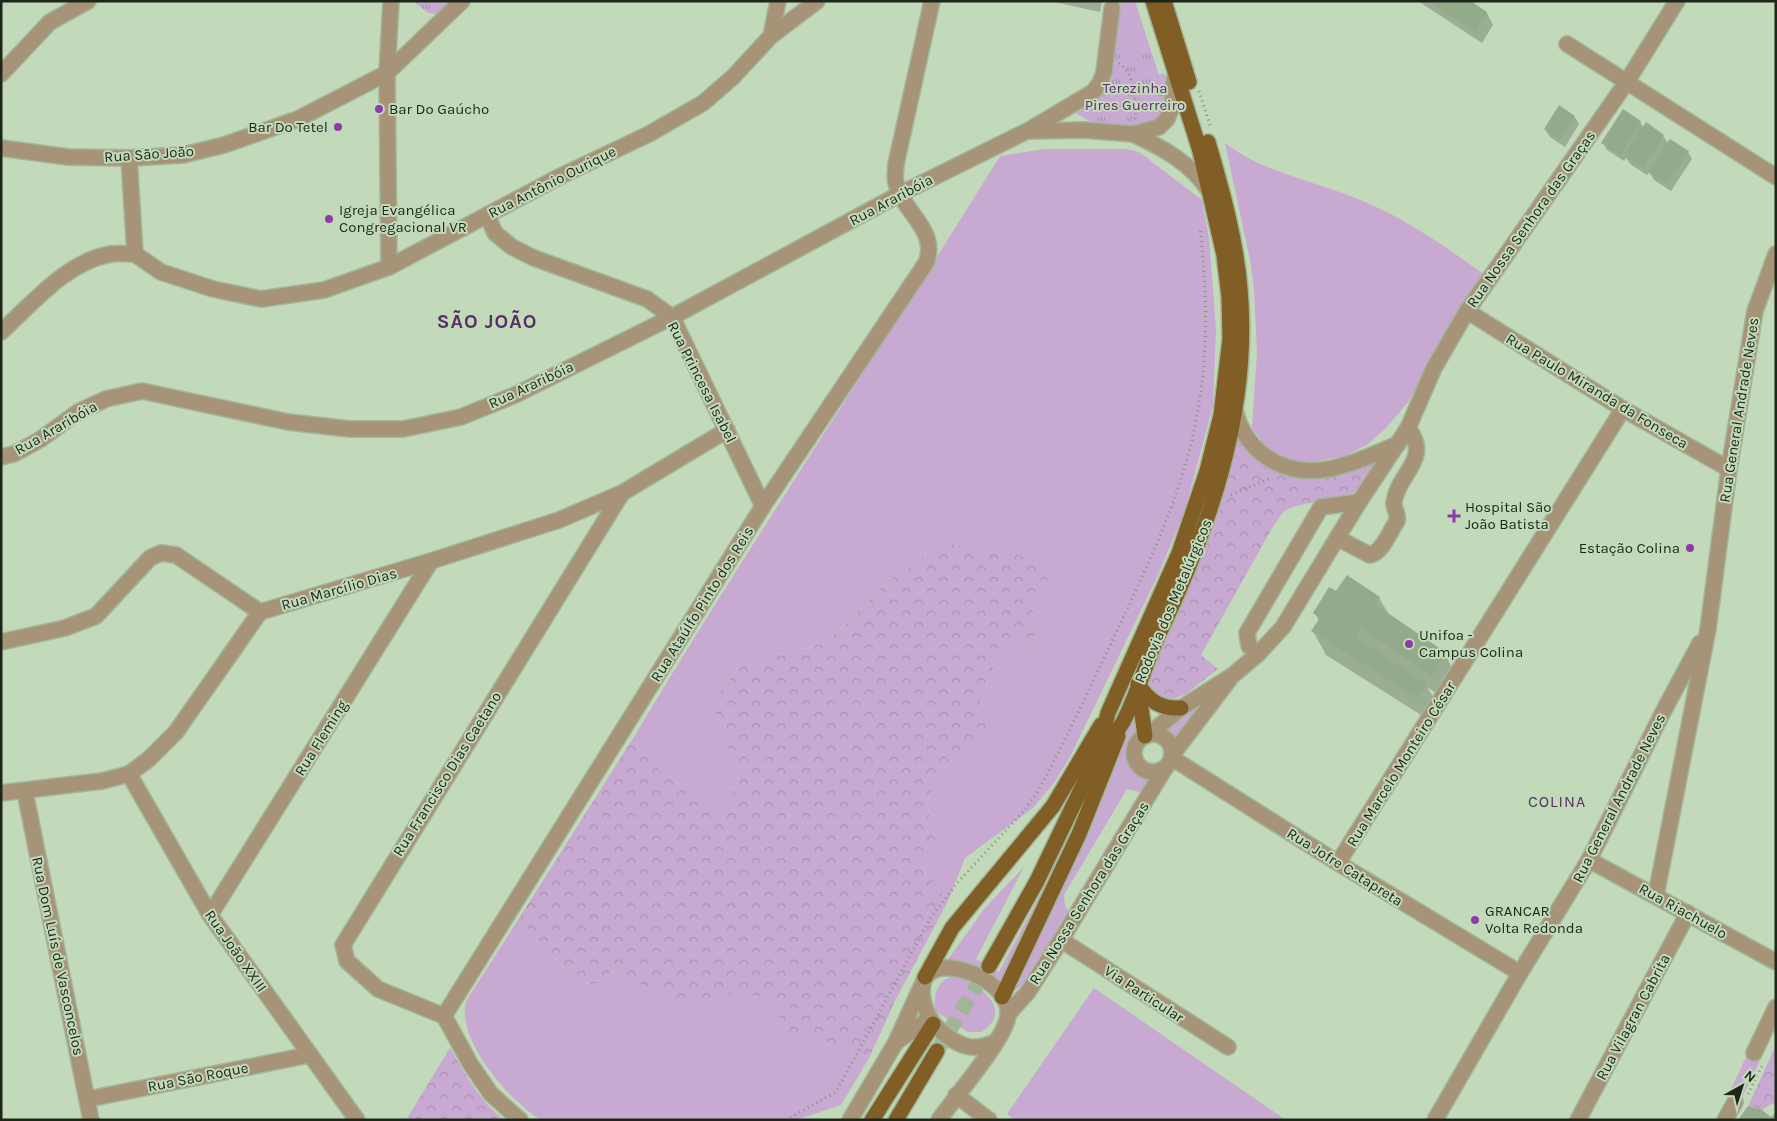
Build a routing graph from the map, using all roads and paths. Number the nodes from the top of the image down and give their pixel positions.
1 (88, 1) edge
2 (391, 1) edge
3 (462, 1) edge
4 (778, 1) edge
5 (817, 1) edge
6 (932, 1) edge
7 (1154, 1) edge
8 (1164, 1) edge
9 (1677, 1) edge
10 (1112, 8) dead end
11 (771, 36) junction
12 (1567, 44) dead end
13 (1105, 58) junction
14 (387, 73) junction
15 (1, 74) edge
16 (1175, 74) junction
17 (1626, 83) junction
18 (1028, 131) junction
19 (1135, 133) junction
20 (1, 148) edge
21 (129, 158) junction
22 (1776, 177) edge
23 (900, 194) junction
24 (1212, 196) junction
25 (487, 215) junction
26 (1199, 222) dead end
27 (135, 254) junction
28 (1776, 254) edge
29 (389, 267) junction
30 (1466, 311) junction
31 (672, 317) junction
32 (1, 332) edge
33 (1623, 409) junction
34 (1235, 410) junction
35 (1408, 428) junction
36 (727, 430) junction
37 (1398, 444) junction
38 (1, 457) edge
39 (1291, 469) junction
40 (1729, 469) junction
41 (622, 493) junction
42 (1230, 495) dead end
43 (1359, 502) junction
44 (763, 506) junction
45 (1337, 538) junction
46 (432, 561) junction
47 (260, 612) junction
48 (1708, 629) junction
49 (1, 642) edge
50 (1258, 654) junction
51 (1233, 675) junction
52 (1138, 684) junction
53 (1181, 708) junction
54 (1108, 713) junction
55 (1124, 718) junction
56 (1147, 735) junction
57 (1098, 754) junction
58 (1170, 761) junction
59 (129, 774) junction
60 (25, 792) junction
61 (1, 793) edge
62 (1589, 860) junction
63 (1338, 864) junction
64 (1656, 895) junction
65 (1688, 913) junction
66 (210, 915) junction
67 (1061, 940) junction
68 (1776, 962) edge
69 (989, 966) tunnel mouth
70 (1520, 974) junction
71 (923, 981) junction
72 (1002, 997) junction
73 (1776, 1007) edge
74 (1008, 1014) junction
75 (444, 1016) junction
76 (931, 1021) junction
77 (896, 1042) junction
78 (995, 1042) junction
79 (1228, 1047) dead end
80 (937, 1051) tunnel mouth
81 (1754, 1053) dead end
82 (309, 1055) junction
83 (956, 1095) junction
84 (88, 1099) junction
85 (1735, 1102) dead end
86 (91, 1120) edge
87 (357, 1120) edge
88 (520, 1120) edge
89 (786, 1120) edge
90 (850, 1120) edge
91 (872, 1120) edge
92 (896, 1120) edge
93 (939, 1120) edge
94 (989, 1120) edge
95 (1435, 1120) edge
96 (1578, 1120) edge
97 (1726, 1120) edge

1 - 15 street
2 - 14 street
3 - 14 street, Rua São João
4 - 11 street
5 - 11 street, Rua Antônio Ourique
6 - 23 street
7 - 16 main road, Rodovia dos Metalúrgicos
8 - 34 main road, Rodovia dos Metalúrgicos
9 - 17 street, Rua Nossa Senhora das Graças
10 - 13 street, Rua Araribóia
11 - 25 street, Rua Antônio Ourique
12 - 17 street
13 - 18 street, Rua Araribóia
13 - 19 path
14 - 21 street, Rua São João
14 - 29 street
16 - 19 street
16 - 24 main road, Rodovia dos Metalúrgicos
17 - 22 street
17 - 30 street, Rua Nossa Senhora das Graças
18 - 19 street, Rua Araribóia
18 - 23 street, Rua Araribóia
19 - 24 street
20 - 21 street, Rua São João
21 - 27 street
23 - 31 street, Rua Araribóia
23 - 44 street, Rua Ataúlfo Pinto dos Reis
24 - 54 main road, Rodovia dos Metalúrgicos
25 - 29 street, Rua Antônio Ourique
25 - 31 street, Rua Princesa Isabel
26 - 89 path
27 - 29 street, Rua Antônio Ourique
27 - 32 street
28 - 40 street, Rua General Andrade Neves
30 - 33 street, Rua Paulo Miranda da Fonseca
30 - 35 street, Rua Nossa Senhora das Graças
31 - 36 street, Rua Princesa Isabel
31 - 38 street, Rua Araribóia
33 - 40 street, Rua Paulo Miranda da Fonseca
33 - 63 street, Rua Marcelo Monteiro César
34 - 39 street
34 - 52 main road, Rodovia dos Metalúrgicos
35 - 37 street, Rua Nossa Senhora das Graças
35 - 45 street
36 - 41 street, Rua Marcílio Dias
36 - 44 street, Rua Princesa Isabel
37 - 39 street
37 - 43 street, Rua Nossa Senhora das Graças
39 - 42 path
40 - 48 street, Rua General Andrade Neves
41 - 46 street, Rua Marcílio Dias
41 - 75 street, Rua Francisco Dias Caetano
43 - 45 street, Rua Nossa Senhora das Graças
43 - 50 street
44 - 75 street, Rua Ataúlfo Pinto dos Reis
45 - 50 street, Rua Nossa Senhora das Graças
46 - 47 street, Rua Marcílio Dias
46 - 66 street, Rua Fleming
47 - 49 street
47 - 59 street, Rua Marcílio Dias
48 - 62 street, Rua General Andrade Neves
48 - 64 street, Rua General Andrade Neves
50 - 51 street, Rua Nossa Senhora das Graças
51 - 53 street, Rua Nossa Senhora das Graças
51 - 58 street, Rua Nossa Senhora das Graças
52 - 53 main road
52 - 55 main road, Rodovia dos Metalúrgicos
52 - 56 main road
53 - 56 street, Rua Nossa Senhora das Graças
54 - 57 main road, Rodovia dos Metalúrgicos
54 - 71 main road
55 - 57 main road, Rodovia dos Metalúrgicos
55 - 72 main road
56 - 58 street
56 - 58 street
57 - 69 main road, Rodovia dos Metalúrgicos
58 - 63 street, Rua Jofre Catapreta
58 - 67 street, Rua Nossa Senhora das Graças
59 - 60 street, Rua Marcílio Dias
59 - 66 street, Rua João XXIII
60 - 61 street, Rua Marcílio Dias
60 - 84 street, Rua Dom Luís de Vasconcelos
62 - 64 street, Rua Riachuelo
62 - 70 street, Rua General Andrade Neves
63 - 70 street, Rua Jofre Catapreta
64 - 65 street, Rua Riachuelo
65 - 68 street, Rua Riachuelo
65 - 96 street, Rua Vilagran Cabrita
66 - 82 street, Rua João XXIII
67 - 74 street, Rua Nossa Senhora das Graças
67 - 79 street, Via Particular
70 - 95 street, Rua General Andrade Neves
71 - 72 street
71 - 76 street
71 - 77 street
72 - 74 street
73 - 81 street
74 - 78 street
75 - 88 street
76 - 77 street
76 - 78 street
76 - 91 main road
77 - 90 street
78 - 83 street
80 - 92 main road
82 - 84 street, Rua São Roque
82 - 87 street, Rua João XXIII
83 - 93 street
83 - 94 street
84 - 86 street, Rua Dom Luís de Vasconcelos
85 - 97 street

